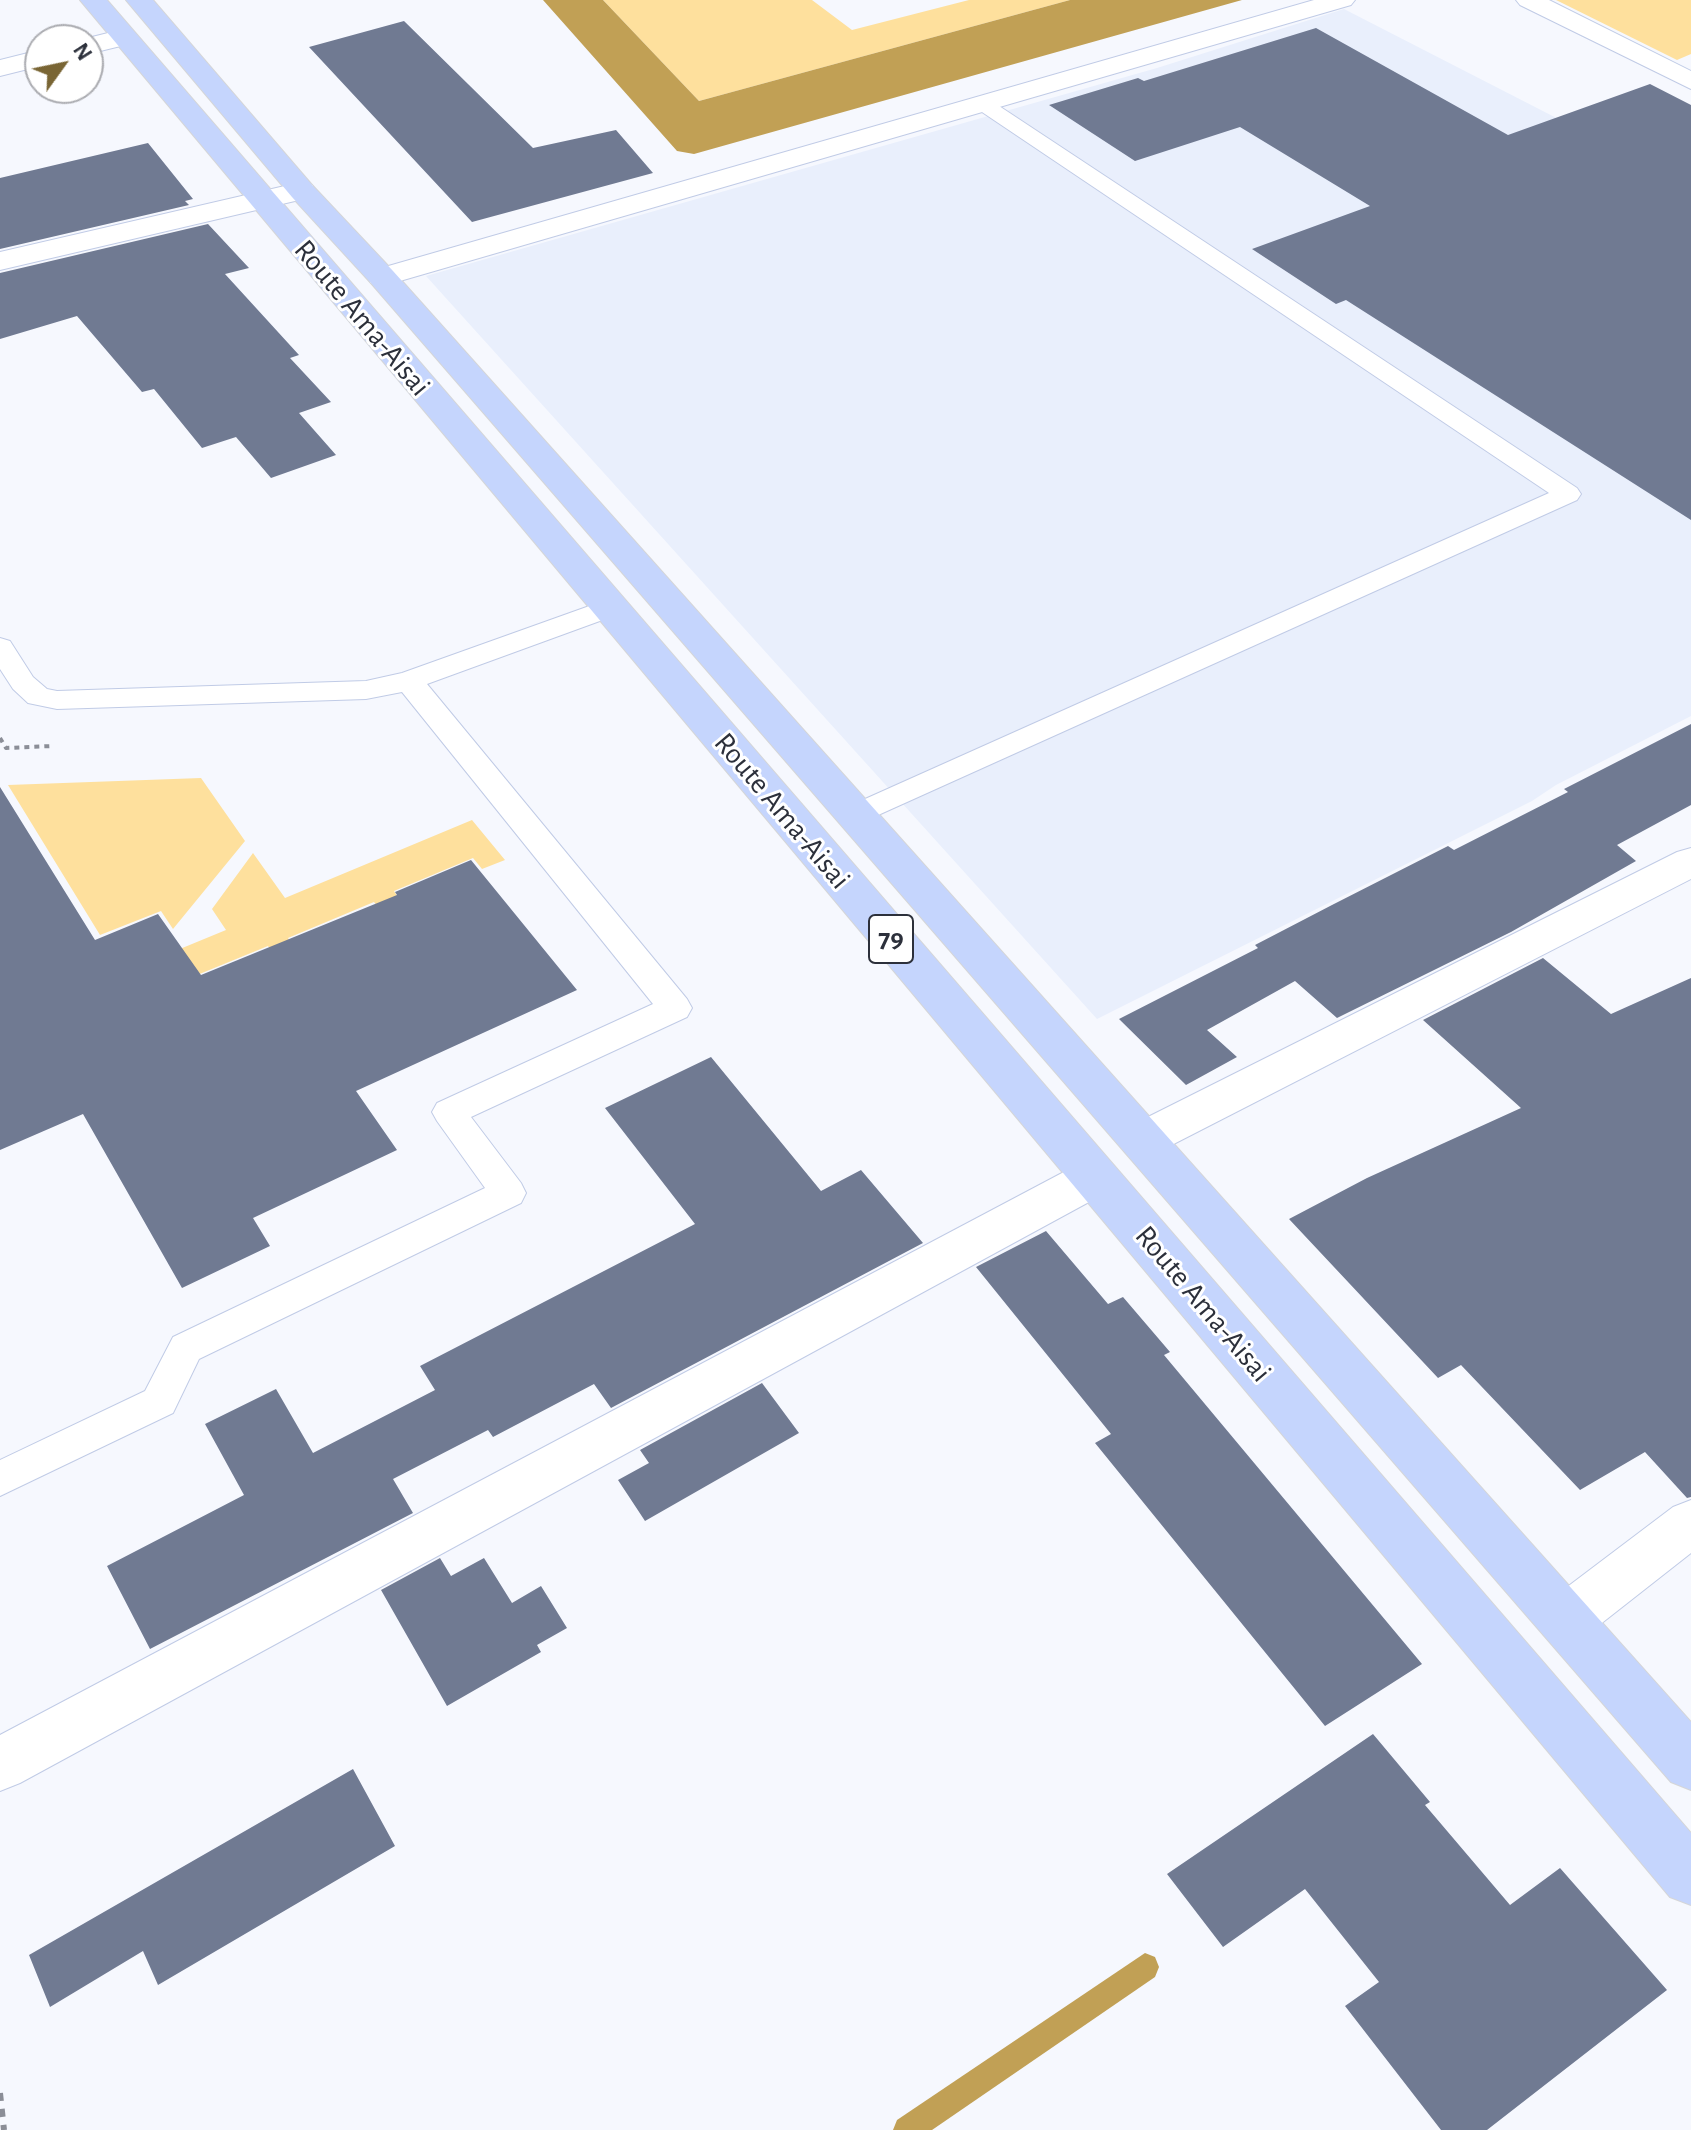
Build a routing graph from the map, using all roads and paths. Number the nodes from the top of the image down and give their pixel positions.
1 (93, 0) edge
2 (1342, 0) edge
3 (1529, 0) edge
4 (117, 27) edge
5 (24, 62) edge
6 (0, 68) edge
7 (1690, 79) edge
8 (983, 104) junction
9 (302, 191) junction
10 (261, 200) junction
11 (0, 261) edge
12 (382, 277) junction
13 (609, 608) junction
14 (0, 647) edge
15 (409, 681) junction
16 (856, 815) junction
17 (1691, 862) edge
18 (1142, 1140) junction
19 (1095, 1177) junction
20 (0, 1479) edge
21 (1691, 1523) edge
22 (1565, 1620) junction
23 (1691, 1763) edge
24 (0, 1764) edge
25 (1691, 1877) edge
26 (0, 2093) edge
27 (4, 2130) edge

1 - 4 main road, Route Ama-Aisai / 79
2 - 8 street
3 - 7 street
4 - 9 main road, Route Ama-Aisai / 79
4 - 10 main road, Route Ama-Aisai / 79
5 - 6 street
8 - 12 street
8 - 16 lane
9 - 10 street
9 - 12 main road, Route Ama-Aisai / 79
10 - 11 street
10 - 13 main road, Route Ama-Aisai / 79
12 - 16 main road, Route Ama-Aisai / 79
13 - 15 lane
13 - 19 main road, Route Ama-Aisai / 79
14 - 15 lane
15 - 20 lane
16 - 18 main road, Route Ama-Aisai / 79
17 - 18 street
18 - 22 main road, Route Ama-Aisai / 79
19 - 24 street
19 - 25 main road, Route Ama-Aisai / 79
21 - 22 street
22 - 23 main road, Route Ama-Aisai / 79
26 - 27 path

